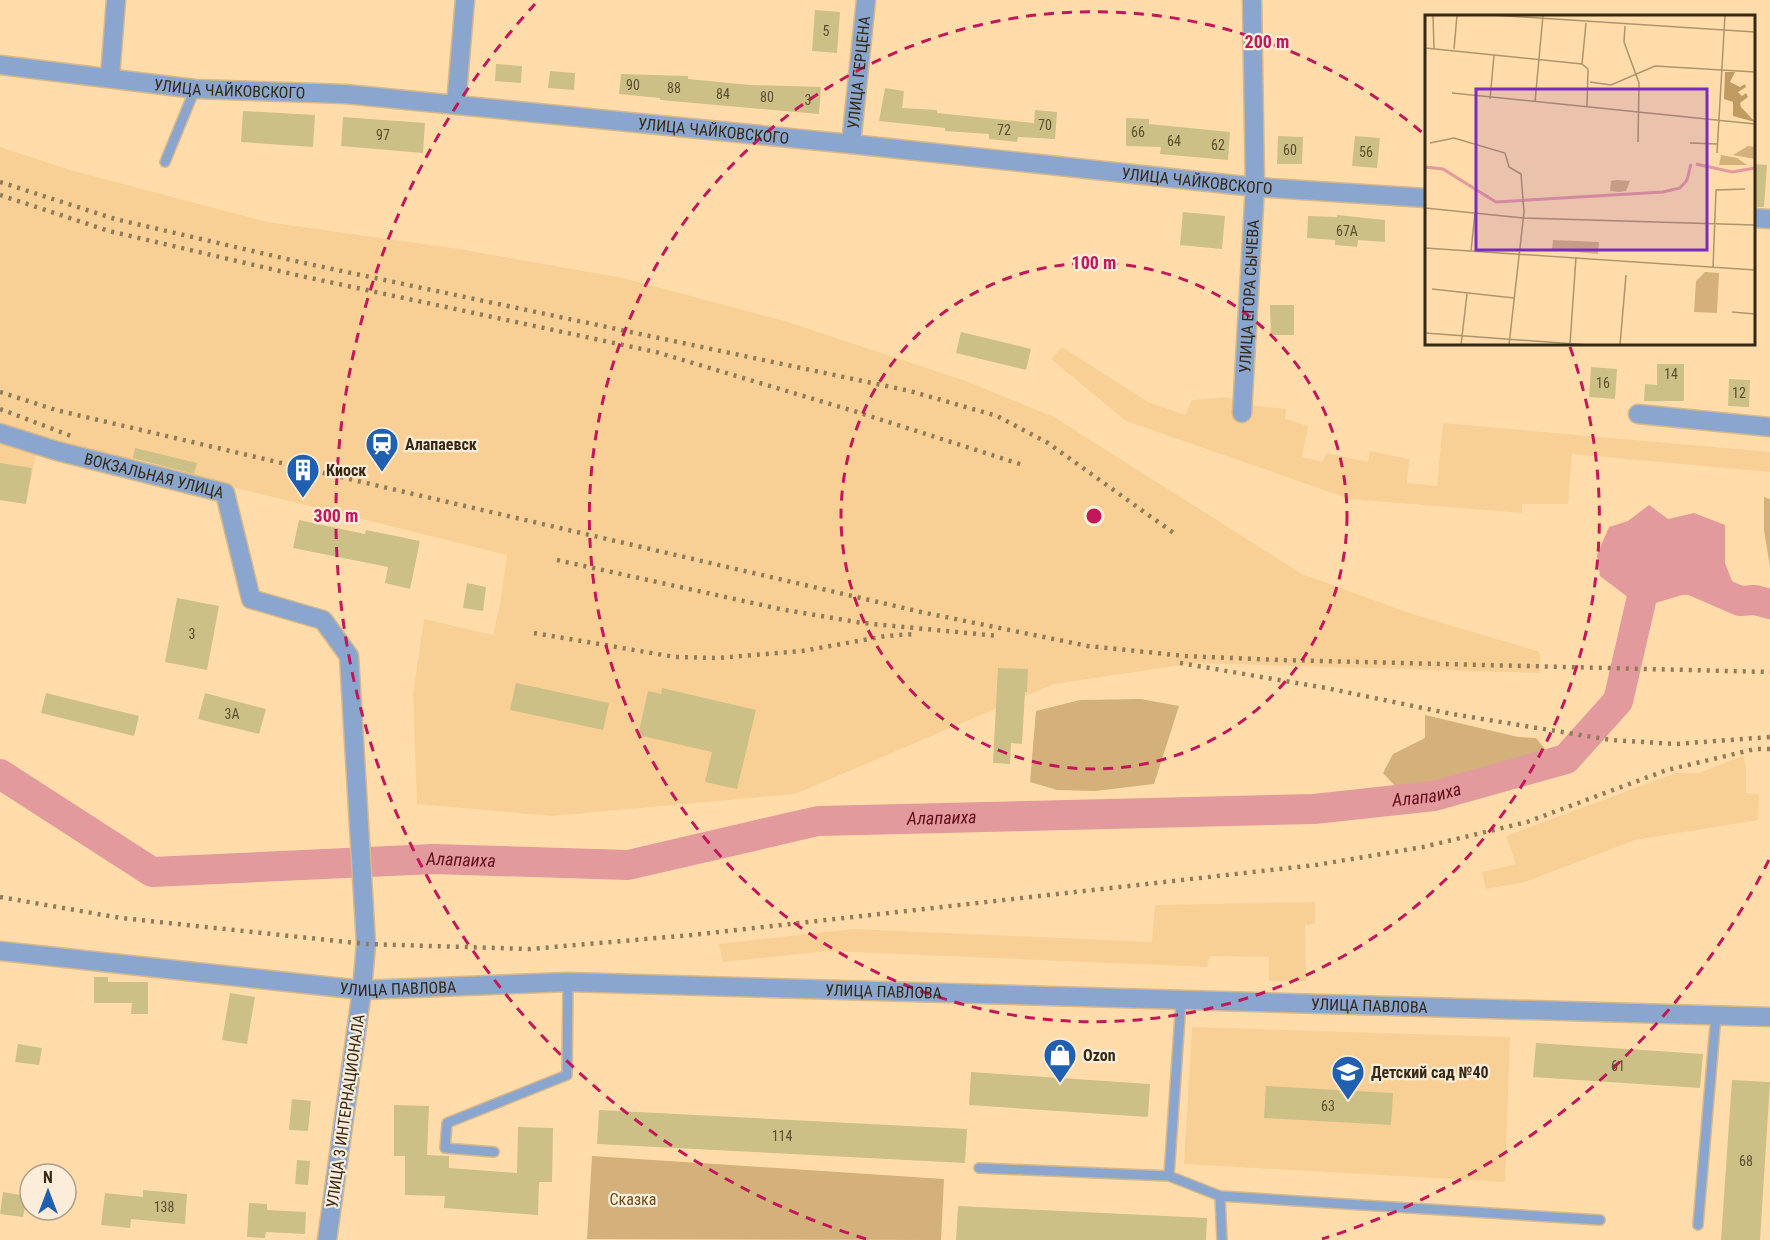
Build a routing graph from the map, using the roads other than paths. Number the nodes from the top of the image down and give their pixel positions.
1 (116, 0) edge
2 (465, 0) edge
3 (866, 0) edge
4 (1252, 0) edge
5 (0, 65) edge
6 (110, 77) junction
7 (195, 89) junction
8 (456, 105) junction
9 (851, 144) junction
10 (165, 162) dead end
11 (1255, 187) junction
12 (1425, 198) edge
13 (1755, 218) edge
14 (1770, 219) edge
15 (1242, 413) dead end
16 (1638, 414) dead end
17 (1770, 427) edge
18 (0, 433) edge
19 (361, 838) joint
20 (0, 951) edge
21 (568, 982) junction
22 (362, 990) junction
23 (1181, 1001) junction
24 (1716, 1015) junction
25 (1770, 1017) edge
26 (494, 1152) dead end
27 (979, 1168) dead end
28 (1169, 1176) junction
29 (1220, 1196) junction
30 (1600, 1220) dead end
31 (1698, 1225) dead end
32 (327, 1240) edge
33 (1222, 1240) edge

1 - 6 street
2 - 8 street
3 - 9 street, УЛИЦА ГЕРЦЕНА
4 - 11 street, УЛИЦА ЕГОРА СЫЧЕВА
5 - 6 street, УЛИЦА ЧАЙКОВСКОГО
6 - 7 street, УЛИЦА ЧАЙКОВСКОГО
7 - 8 street, УЛИЦА ЧАЙКОВСКОГО
7 - 10 lane
8 - 9 street, УЛИЦА ЧАЙКОВСКОГО
9 - 11 street, УЛИЦА ЧАЙКОВСКОГО
11 - 12 street, УЛИЦА ЧАЙКОВСКОГО
11 - 15 street, УЛИЦА ЕГОРА СЫЧЕВА
13 - 14 street
16 - 17 street
18 - 19 street, ВОКЗАЛЬНАЯ УЛИЦА
19 - 22 street, УЛИЦА 3 ИНТЕРНАЦИОНАЛА
20 - 22 street, УЛИЦА ПАВЛОВА
21 - 22 street, УЛИЦА ПАВЛОВА
21 - 23 street, УЛИЦА ПАВЛОВА
21 - 26 lane
22 - 32 street, УЛИЦА 3 ИНТЕРНАЦИОНАЛА
23 - 24 street, УЛИЦА ПАВЛОВА
23 - 28 lane
24 - 25 street, УЛИЦА ПАВЛОВА
24 - 31 lane
27 - 28 lane
28 - 29 lane
29 - 30 lane
29 - 33 lane

